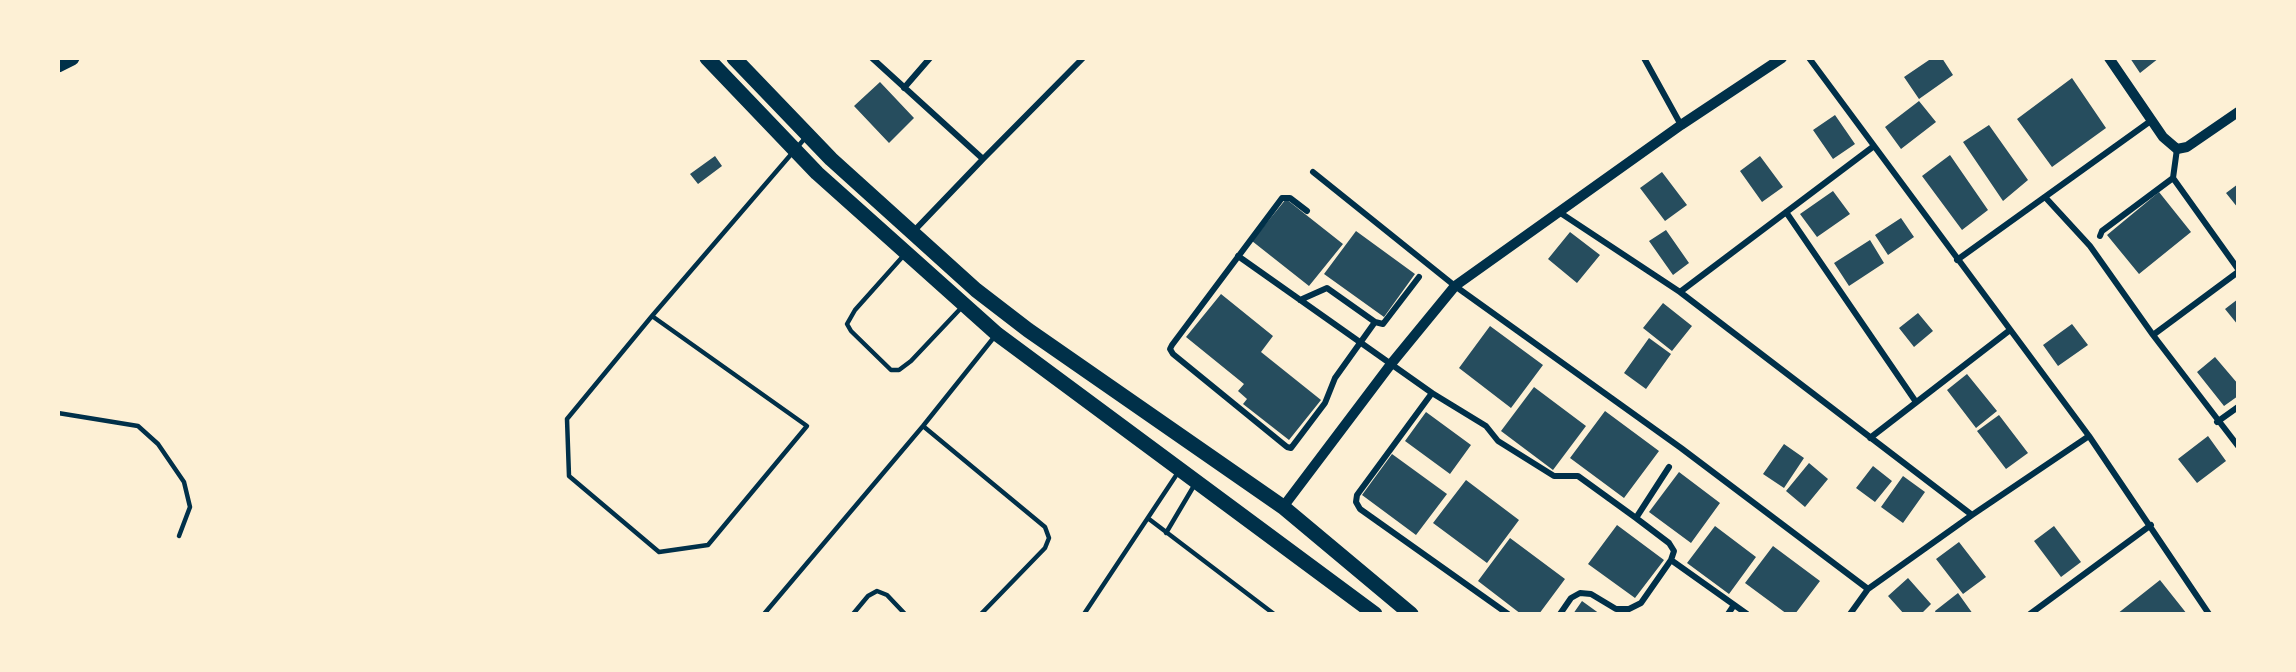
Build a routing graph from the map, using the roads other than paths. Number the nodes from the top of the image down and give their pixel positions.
1 (72, 58) edge
2 (707, 58) edge
3 (734, 58) edge
4 (872, 58) edge
5 (930, 58) edge
6 (1083, 58) edge
7 (1644, 58) edge
8 (1782, 58) edge
9 (1809, 58) edge
10 (2109, 58) edge
11 (58, 65) edge
12 (904, 88) junction
13 (2238, 112) edge
14 (2152, 120) junction
15 (1681, 125) junction
16 (808, 135) junction
17 (1874, 146) junction
18 (2177, 149) junction
19 (794, 150) junction
20 (983, 159) junction
21 (1313, 172) dead end
22 (2173, 178) junction
23 (2045, 197) junction
24 (1558, 211) junction
25 (1307, 212) dead end
26 (1786, 212) junction
27 (912, 233) junction
28 (2100, 236) dead end
29 (906, 253) junction
30 (1238, 256) junction
31 (1957, 260) junction
32 (2238, 271) edge
33 (1419, 277) dead end
34 (1455, 286) junction
35 (1680, 292) junction
36 (1300, 300) junction
37 (964, 305) junction
38 (652, 316) junction
39 (1375, 322) junction
40 (2010, 330) junction
41 (997, 334) junction
42 (2153, 335) junction
43 (1361, 343) junction
44 (1391, 364) junction
45 (1432, 393) junction
46 (1916, 402) junction
47 (2238, 407) edge
48 (58, 413) edge
49 (2217, 422) junction
50 (923, 426) junction
51 (2089, 436) junction
52 (1870, 438) junction
53 (2238, 446) edge
54 (1669, 467) dead end
55 (1180, 469) junction
56 (1196, 481) junction
57 (1283, 507) junction
58 (1972, 515) junction
59 (1636, 518) junction
60 (1149, 519) junction
61 (2151, 525) junction
62 (1166, 533) junction
63 (179, 536) dead end
64 (1671, 560) junction
65 (1868, 589) junction
66 (1734, 605) junction
67 (764, 614) edge
68 (853, 614) edge
69 (905, 614) edge
70 (981, 614) edge
71 (1084, 614) edge
72 (1274, 614) edge
73 (1375, 614) edge
74 (1411, 614) edge
75 (1508, 614) edge
76 (1560, 614) edge
77 (1728, 614) edge
78 (1747, 614) edge
79 (1850, 614) edge
80 (2030, 614) edge
81 (2209, 614) edge

1 - 11 main road
2 - 19 main road
3 - 16 main road
4 - 12 street
5 - 12 street
6 - 20 street
7 - 15 street
8 - 15 street
9 - 17 street
10 - 14 street
12 - 20 street
13 - 18 street
14 - 18 street
14 - 23 street
15 - 24 street
16 - 19 lane
16 - 27 main road
17 - 26 street
17 - 31 street
18 - 22 street
19 - 29 main road
19 - 38 lane
20 - 27 street
21 - 34 street
22 - 28 street
22 - 32 street
23 - 31 street
23 - 42 street
24 - 34 street
24 - 35 street
25 - 30 street
26 - 35 street
26 - 46 street
27 - 57 main road
29 - 37 main road
29 - 37 lane
30 - 36 street
30 - 43 street
31 - 40 street
32 - 42 street
33 - 39 street
34 - 44 street
34 - 65 street
35 - 52 street
36 - 39 street
36 - 43 street
37 - 41 main road
38 - 38 lane
39 - 43 street
40 - 46 street
40 - 51 street
41 - 50 lane
41 - 55 main road
42 - 49 street
43 - 44 street
44 - 45 street
44 - 57 street
45 - 59 street
45 - 75 street
46 - 52 street
47 - 49 street
48 - 63 lane
49 - 53 street
50 - 67 lane
50 - 70 lane
51 - 58 street
51 - 61 street
52 - 58 street
54 - 59 street
55 - 56 main road
55 - 60 lane
56 - 62 lane
56 - 73 main road
57 - 74 main road
58 - 65 street
59 - 64 street
60 - 62 lane
60 - 71 lane
61 - 80 street
61 - 81 street
62 - 72 lane
64 - 66 street
64 - 76 street
65 - 79 street
66 - 77 street
66 - 78 street
68 - 69 lane

